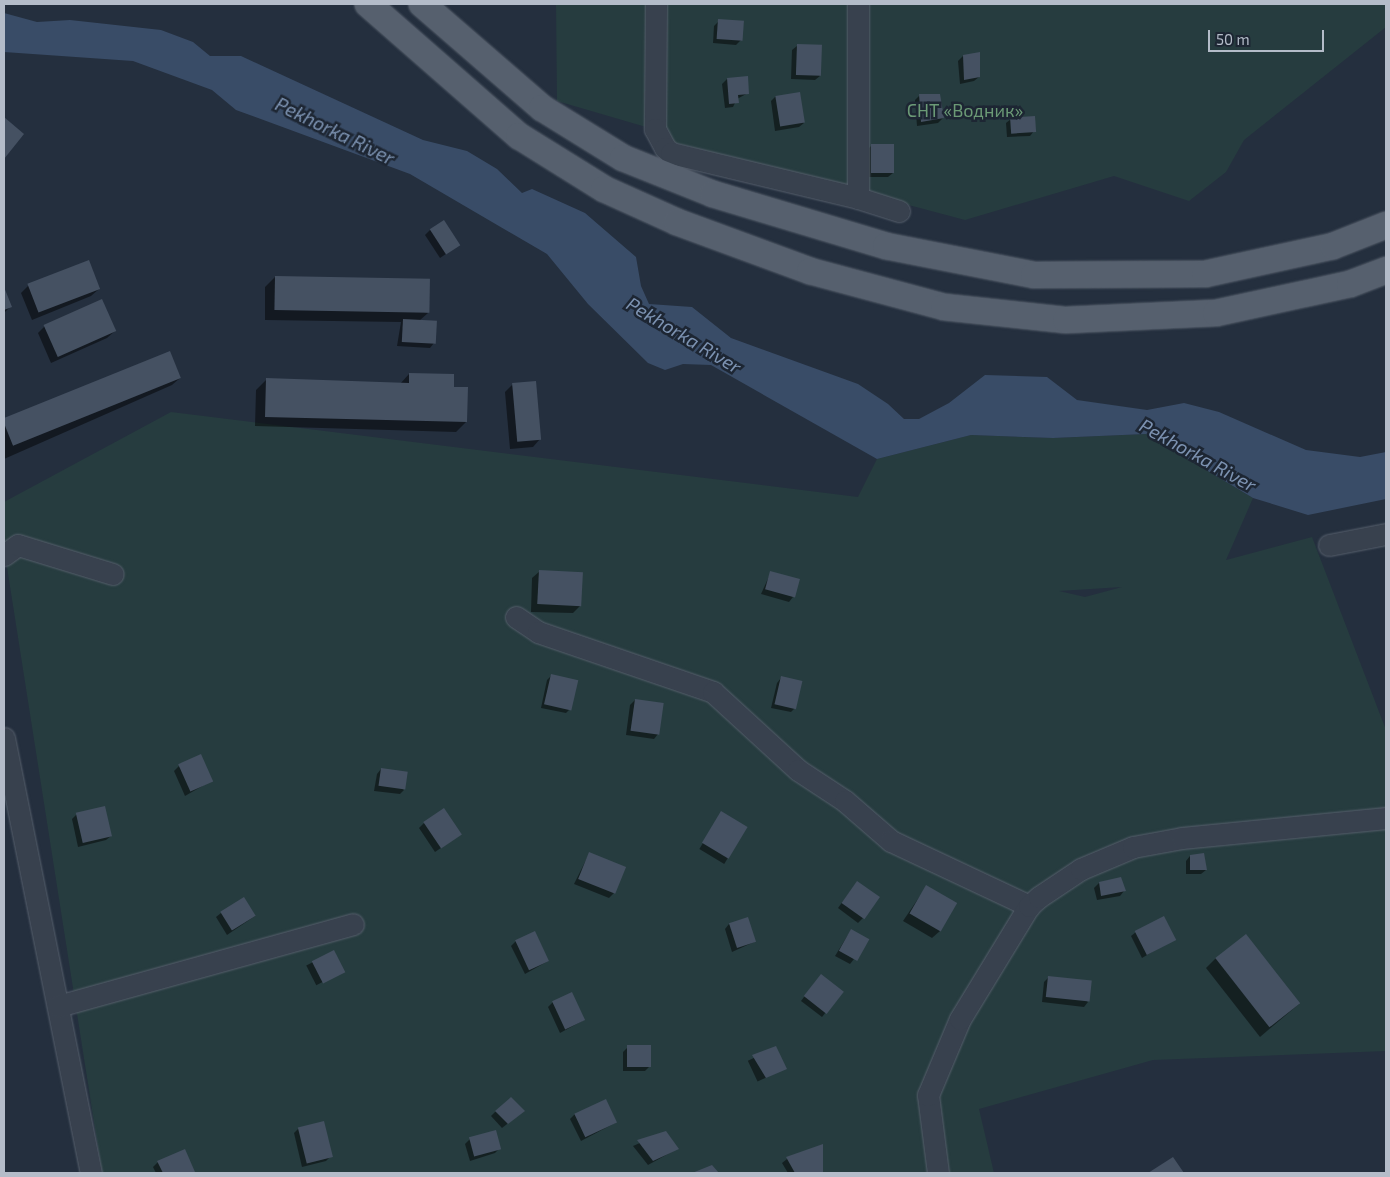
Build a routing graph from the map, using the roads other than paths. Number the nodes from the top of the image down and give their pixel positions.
1 (368, 4) edge
2 (422, 4) edge
3 (656, 4) edge
4 (858, 4) edge
5 (858, 198) junction
6 (899, 211) dead end
7 (1386, 225) edge
8 (1386, 270) edge
9 (1386, 534) edge
10 (1329, 545) dead end
11 (4, 555) edge
12 (113, 574) dead end
13 (516, 617) dead end
14 (4, 738) edge
15 (1386, 818) edge
16 (1029, 906) junction
17 (353, 924) dead end
18 (58, 1006) junction
19 (91, 1173) edge
20 (938, 1173) edge

1 - 8 main road
2 - 7 main road
3 - 5 street
4 - 5 street
5 - 6 street
9 - 10 street
11 - 12 street
13 - 16 street
14 - 18 street
15 - 16 street
16 - 20 street
17 - 18 street
18 - 19 street

